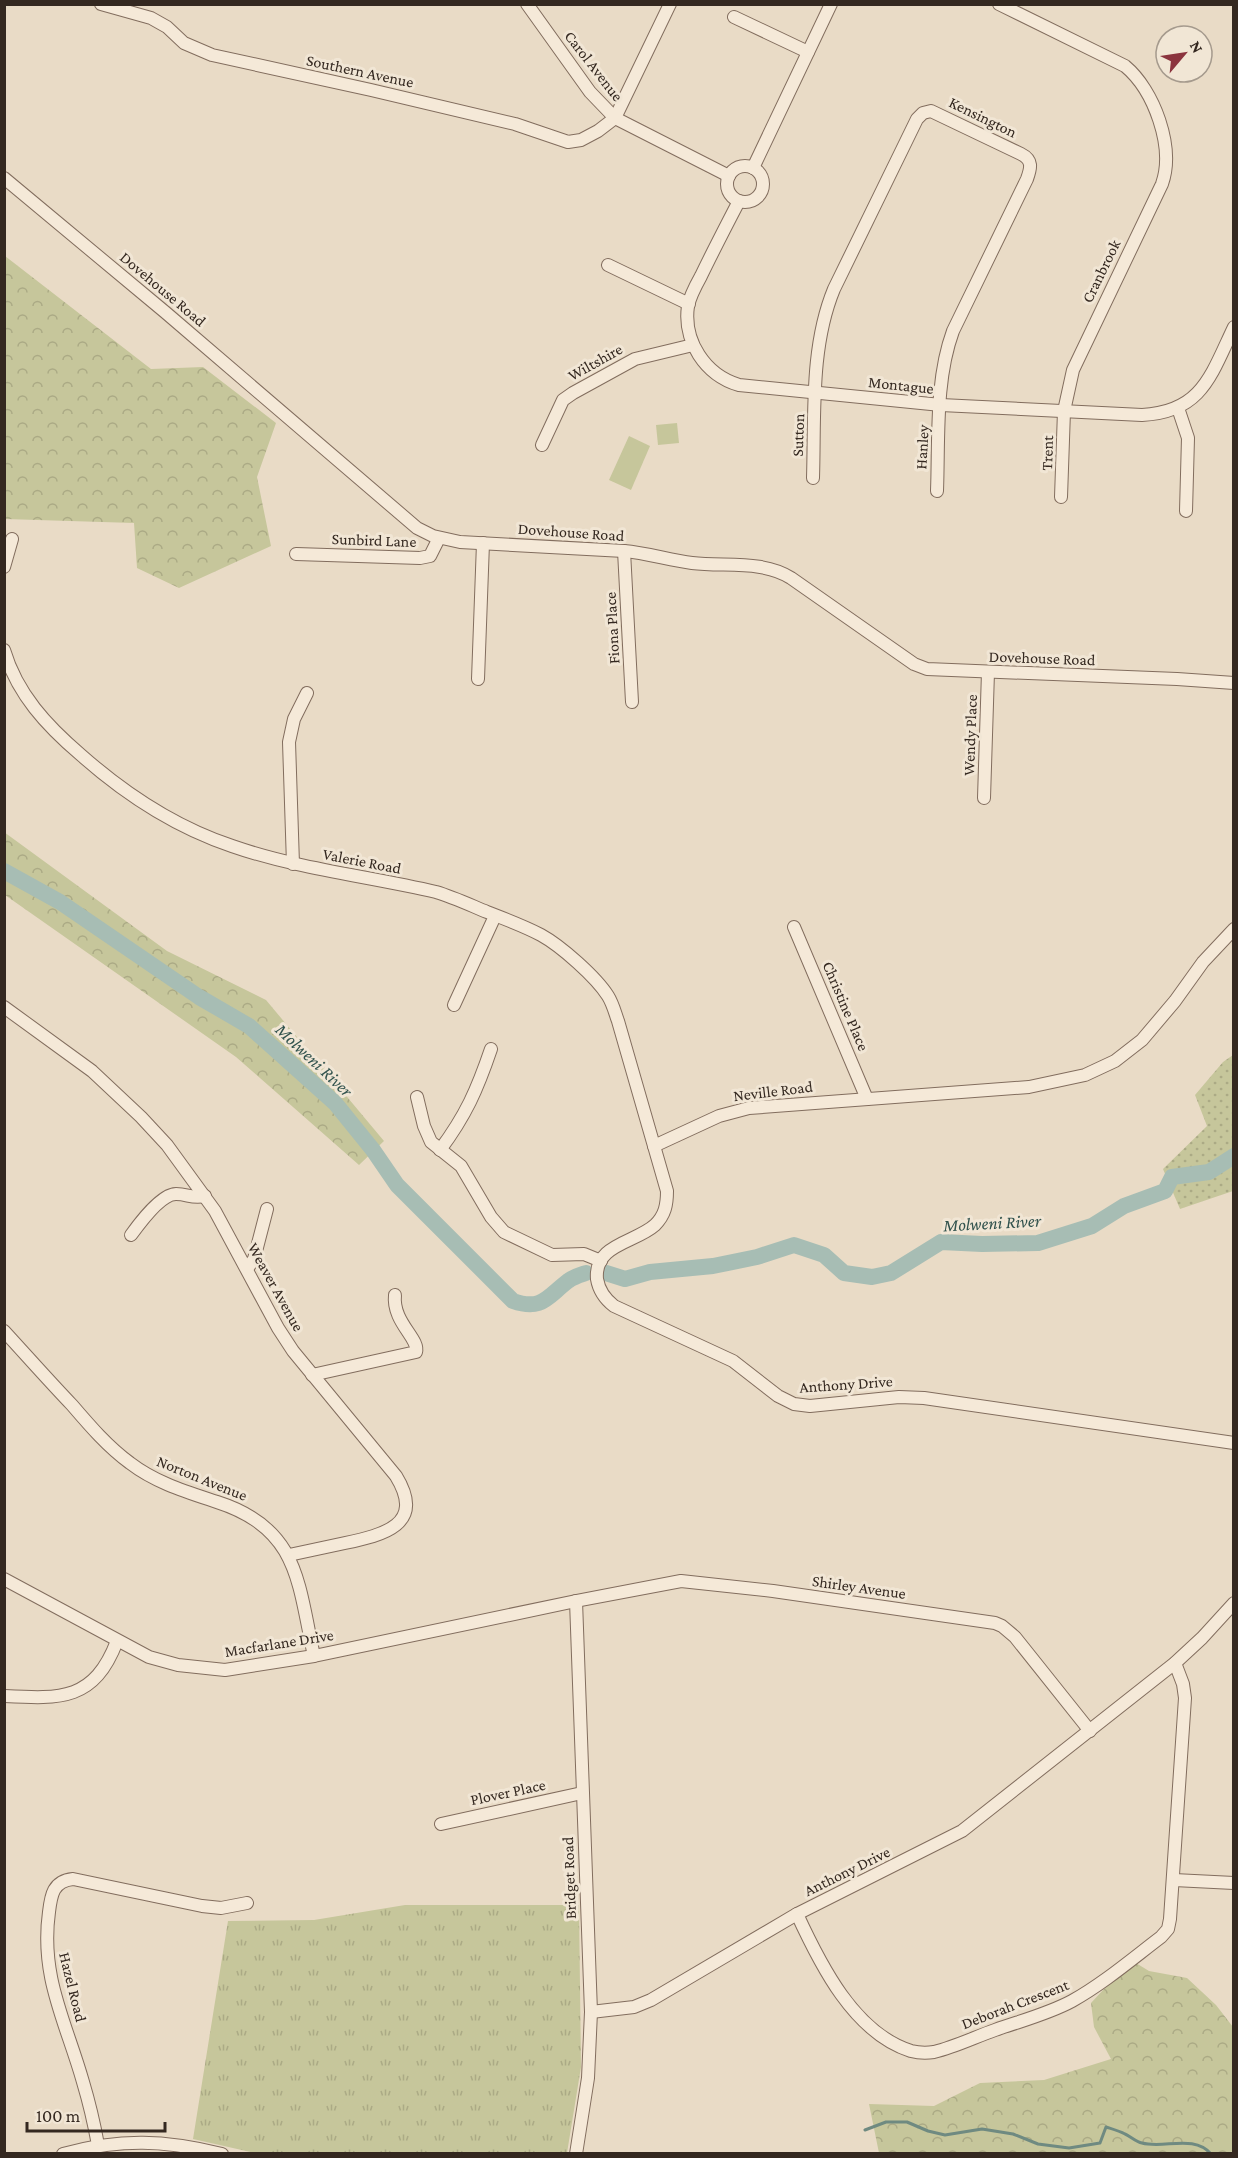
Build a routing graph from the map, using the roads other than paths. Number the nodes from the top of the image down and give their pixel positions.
1 (101, 4) edge
2 (527, 4) edge
3 (670, 4) edge
4 (831, 4) edge
5 (999, 4) edge
6 (734, 17) dead end
7 (808, 52) junction
8 (615, 118) junction
9 (753, 168) junction
10 (729, 176) junction
11 (4, 178) edge
12 (739, 201) junction
13 (608, 265) dead end
14 (688, 304) junction
15 (1233, 327) edge
16 (693, 345) junction
17 (816, 393) junction
18 (941, 405) junction
19 (1178, 408) junction
20 (1064, 411) junction
21 (542, 445) dead end
22 (813, 478) dead end
23 (937, 491) dead end
24 (1061, 497) dead end
25 (1186, 511) dead end
26 (439, 538) junction
27 (12, 539) dead end
28 (483, 543) junction
29 (624, 551) junction
30 (296, 554) dead end
31 (4, 567) edge
32 (4, 650) edge
33 (988, 672) junction
34 (478, 679) dead end
35 (1233, 683) edge
36 (307, 693) dead end
37 (632, 702) dead end
38 (984, 798) dead end
39 (293, 864) junction
40 (495, 916) junction
41 (794, 927) dead end
42 (1233, 929) edge
43 (454, 1005) dead end
44 (4, 1007) edge
45 (491, 1049) dead end
46 (417, 1097) dead end
47 (867, 1099) junction
48 (654, 1146) junction
49 (440, 1150) junction
50 (205, 1196) junction
51 (267, 1209) dead end
52 (131, 1235) dead end
53 (601, 1261) junction
54 (247, 1269) junction
55 (395, 1295) dead end
56 (4, 1331) edge
57 (312, 1375) junction
58 (1233, 1443) edge
59 (289, 1555) junction
60 (4, 1579) edge
61 (576, 1601) junction
62 (1233, 1603) edge
63 (117, 1641) junction
64 (314, 1656) junction
65 (1174, 1663) junction
66 (4, 1696) edge
67 (1090, 1731) junction
68 (582, 1793) junction
69 (441, 1824) dead end
70 (1174, 1880) junction
71 (1233, 1883) edge
72 (247, 1903) dead end
73 (797, 1914) junction
74 (591, 2012) junction
75 (98, 2145) junction
76 (63, 2154) edge
77 (222, 2154) edge
78 (576, 2154) edge

1 - 8 street, Southern Avenue
2 - 8 street, Carol Avenue
3 - 8 street
4 - 7 street
5 - 20 street, Cranbrook
6 - 7 street
7 - 9 street
8 - 10 street, Carol Avenue
9 - 10 street
9 - 12 street
10 - 12 street
11 - 26 street, Dovehouse Road
12 - 14 street, Montague
13 - 14 street
14 - 16 street, Montague
15 - 19 street, Montague
16 - 17 street, Montague
16 - 21 street, Wiltshire
17 - 18 street, Montague
17 - 18 street, Kensington
17 - 22 street, Sutton
18 - 20 street, Montague
18 - 23 street, Hanley
19 - 20 street, Montague
19 - 25 street
20 - 24 street, Trent
26 - 28 street, Dovehouse Road
26 - 30 street, Sunbird Lane
27 - 31 street
28 - 29 street, Dovehouse Road
28 - 34 street
29 - 33 street, Dovehouse Road
29 - 37 street, Fiona Place
32 - 39 street, Valerie Road
33 - 35 street, Dovehouse Road
33 - 38 street, Wendy Place
36 - 39 street
39 - 40 street, Valerie Road
40 - 43 street
40 - 48 street, Valerie Road
41 - 47 street, Christine Place
42 - 47 street
44 - 50 street, Weaver Avenue
45 - 49 street
46 - 49 street
47 - 48 street, Neville Road
48 - 53 street
49 - 53 street
50 - 52 street
50 - 54 street, Weaver Avenue
51 - 54 street
53 - 58 street, Anthony Drive
54 - 57 street, Weaver Avenue
55 - 57 street
56 - 59 street, Norton Avenue
57 - 59 street, Weaver Avenue
59 - 64 street, Norton Avenue
60 - 63 street, Macfarlane Drive
61 - 64 street, Macfarlane Drive
61 - 67 street, Shirley Avenue
61 - 68 street, Bridget Road
62 - 65 street, Anthony Drive
63 - 64 street, Macfarlane Drive
63 - 66 street
65 - 67 street, Anthony Drive
65 - 70 street, Deborah Crescent
67 - 73 street, Anthony Drive
68 - 69 street, Plover Place
68 - 74 street, Bridget Road
70 - 71 street
70 - 73 street, Deborah Crescent
72 - 75 street, Hazel Road
73 - 74 street, Anthony Drive
74 - 78 street, Bridget Road
75 - 76 street
75 - 77 street

